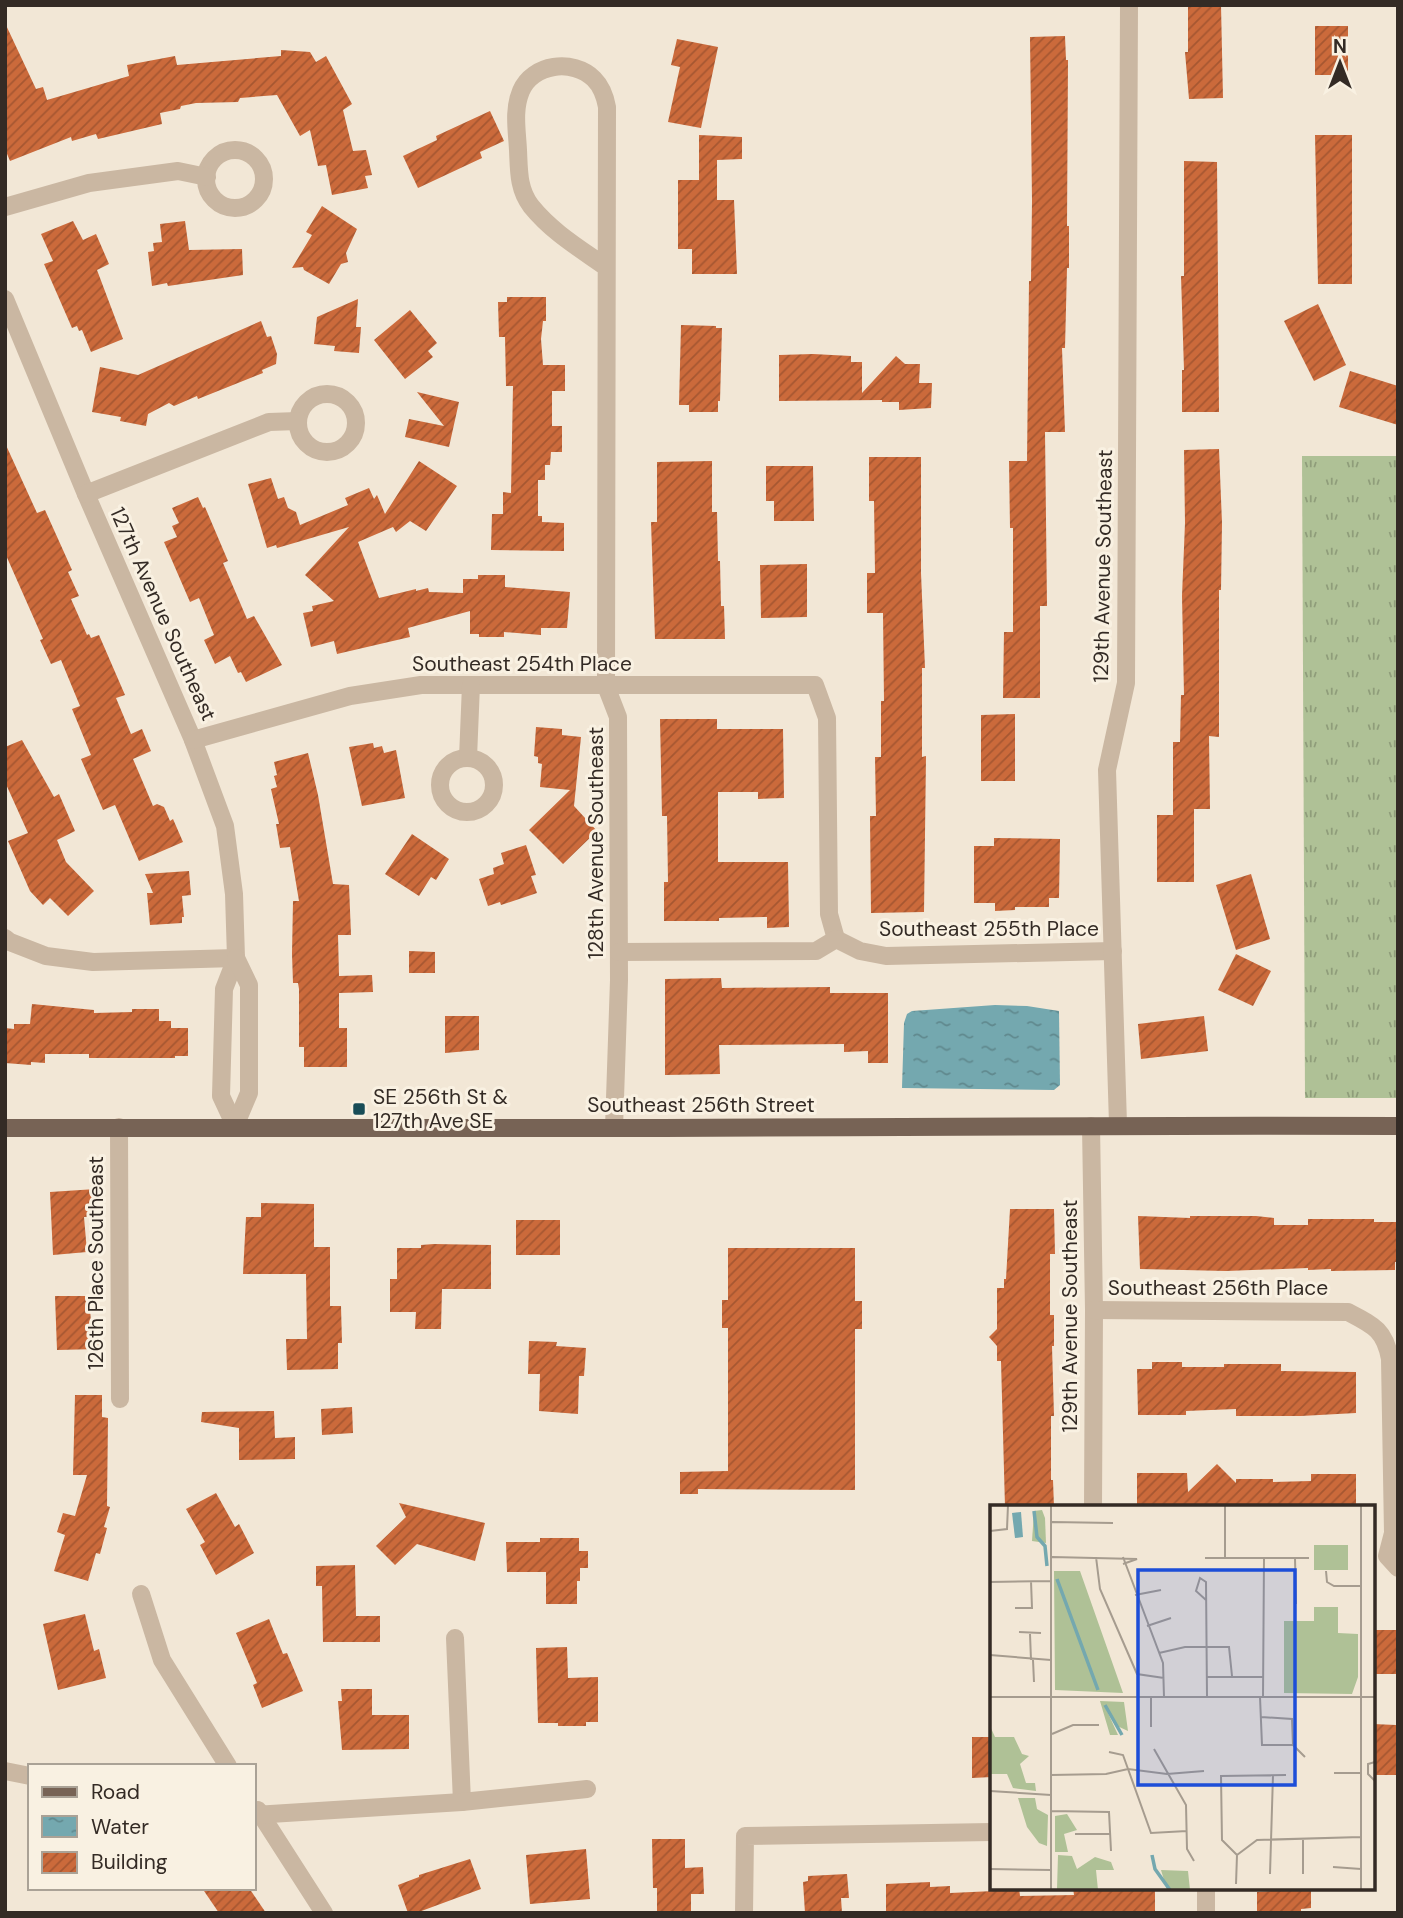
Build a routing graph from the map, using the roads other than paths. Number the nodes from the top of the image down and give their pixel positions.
1 (1129, 5) edge
2 (207, 177) dead end
3 (5, 208) edge
4 (606, 267) junction
5 (5, 299) edge
6 (298, 421) dead end
7 (86, 494) junction
8 (471, 685) junction
9 (606, 686) junction
10 (193, 740) junction
11 (468, 758) dead end
12 (836, 939) junction
13 (7, 940) edge
14 (1113, 951) junction
15 (619, 952) junction
16 (236, 958) junction
17 (1118, 1124) junction
18 (235, 1126) junction
19 (1091, 1126) junction
20 (1398, 1126) edge
21 (118, 1127) junction
22 (5, 1128) edge
23 (614, 1128) junction
24 (1094, 1310) junction
25 (120, 1399) dead end
26 (1093, 1505) edge
27 (1386, 1562) edge
28 (141, 1594) dead end
29 (455, 1638) dead end
30 (227, 1764) edge
31 (5, 1771) edge
32 (28, 1776) edge
33 (587, 1790) dead end
34 (462, 1802) junction
35 (256, 1812) edge
36 (990, 1832) edge
37 (1206, 1890) edge
38 (324, 1913) edge
39 (744, 1913) edge
40 (1206, 1913) edge

1 - 14 street, 129th Avenue Southeast
2 - 3 street
4 - 4 street, 128th Avenue Southeast
4 - 9 street, 128th Avenue Southeast
5 - 7 street, 127th Avenue Southeast
6 - 7 street
7 - 10 street, 127th Avenue Southeast
8 - 9 street, Southeast 254th Place
8 - 10 street, Southeast 254th Place
8 - 11 street
9 - 12 street, Southeast 254th Place
9 - 15 street, 128th Avenue Southeast
10 - 16 street, 127th Avenue Southeast
12 - 14 street, Southeast 255th Place
12 - 15 street
13 - 16 street
14 - 17 street, 129th Avenue Southeast
15 - 23 street, 128th Avenue Southeast
16 - 18 street, 127th Avenue Southeast
16 - 18 street, 127th Avenue Southeast
17 - 19 main road, Southeast 256th Street
17 - 20 main road, Southeast 256th Street
18 - 21 main road, Southeast 256th Street
18 - 23 main road, Southeast 256th Street
19 - 23 main road, Southeast 256th Street
19 - 24 street, 129th Avenue Southeast
21 - 22 main road, Southeast 256th Street
21 - 25 street, 126th Place Southeast
24 - 26 street, 129th Avenue Southeast
24 - 27 street, Southeast 256th Place
28 - 30 street
29 - 34 street
31 - 32 street
33 - 34 street
34 - 35 street
35 - 38 street
36 - 39 street
37 - 40 street

